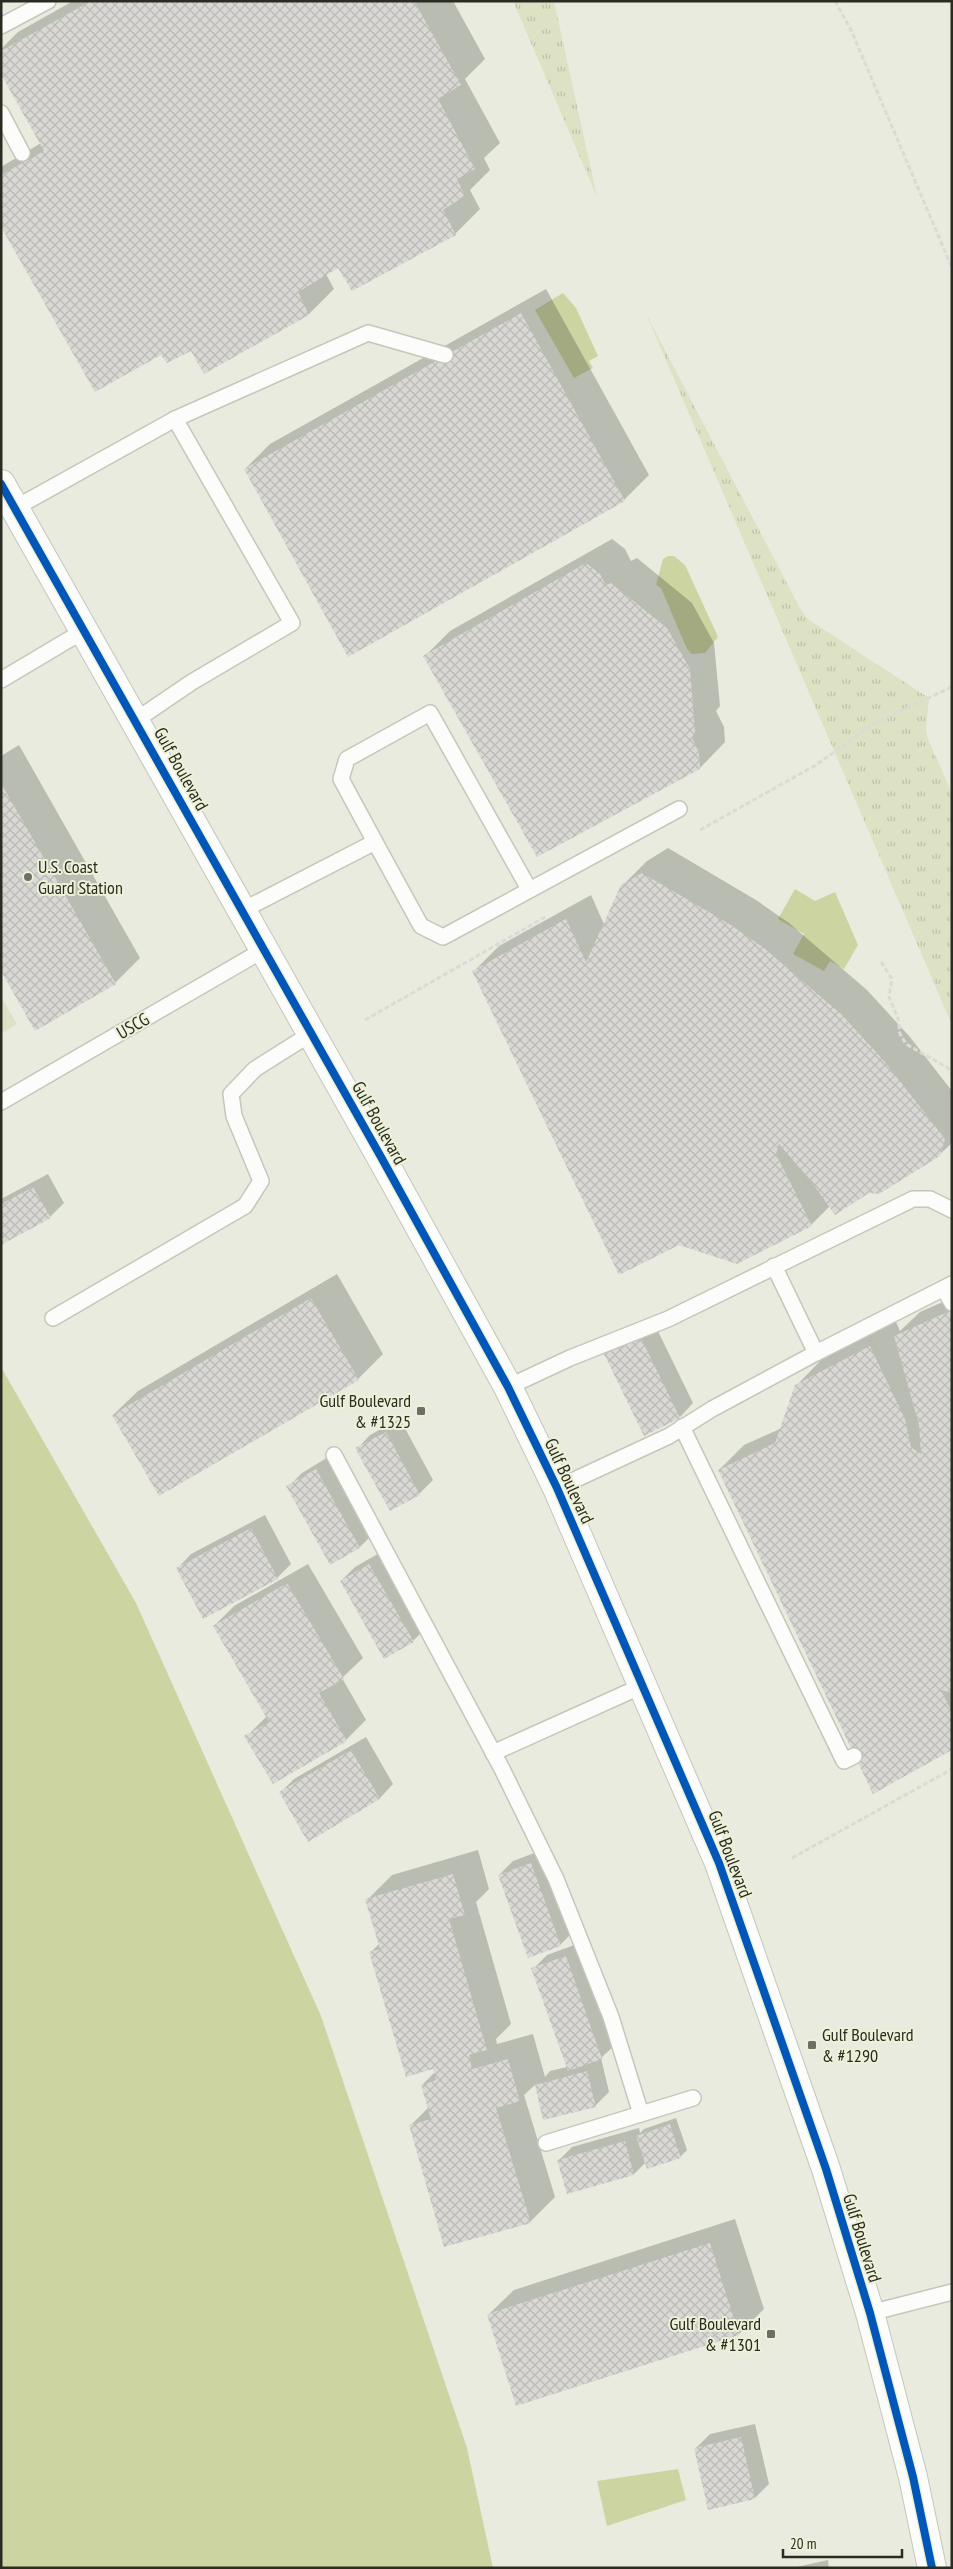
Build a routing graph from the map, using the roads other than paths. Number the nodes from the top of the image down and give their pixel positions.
1 (48, 1) edge
2 (1, 26) edge
3 (1, 113) edge
4 (22, 153) dead end
5 (445, 355) dead end
6 (175, 419) junction
7 (1, 484) edge
8 (15, 508) junction
9 (85, 630) junction
10 (1, 680) edge
11 (136, 720) junction
12 (678, 809) dead end
13 (375, 842) junction
14 (529, 889) junction
15 (243, 910) junction
16 (265, 949) junction
17 (312, 1032) junction
18 (1, 1102) edge
19 (952, 1210) edge
20 (774, 1266) junction
21 (949, 1292) edge
22 (53, 1318) dead end
23 (816, 1353) junction
24 (508, 1387) junction
25 (682, 1427) junction
26 (334, 1455) dead end
27 (557, 1488) junction
28 (644, 1686) junction
29 (493, 1754) junction
30 (854, 1756) dead end
31 (693, 2098) dead end
32 (641, 2114) junction
33 (546, 2143) dead end
34 (952, 2292) edge
35 (870, 2313) junction
36 (932, 2568) edge

1 - 2 lane
3 - 4 lane
5 - 6 lane
6 - 8 lane
6 - 11 lane
7 - 8 main road, Gulf Boulevard
8 - 9 main road, Gulf Boulevard
9 - 10 lane
9 - 11 main road, Gulf Boulevard
11 - 15 main road, Gulf Boulevard
12 - 14 lane
13 - 14 lane
13 - 14 lane
13 - 15 lane
15 - 16 main road, Gulf Boulevard
16 - 17 main road, Gulf Boulevard
16 - 18 lane, USCG
17 - 22 lane
17 - 24 main road, Gulf Boulevard
19 - 20 lane
20 - 23 lane
20 - 24 lane
21 - 23 lane
23 - 25 lane
24 - 27 main road, Gulf Boulevard
25 - 27 lane
25 - 30 lane
26 - 29 lane
27 - 28 main road, Gulf Boulevard
28 - 29 lane
28 - 35 main road, Gulf Boulevard
29 - 32 lane
31 - 32 lane
32 - 33 lane
34 - 35 lane
35 - 36 main road, Gulf Boulevard

